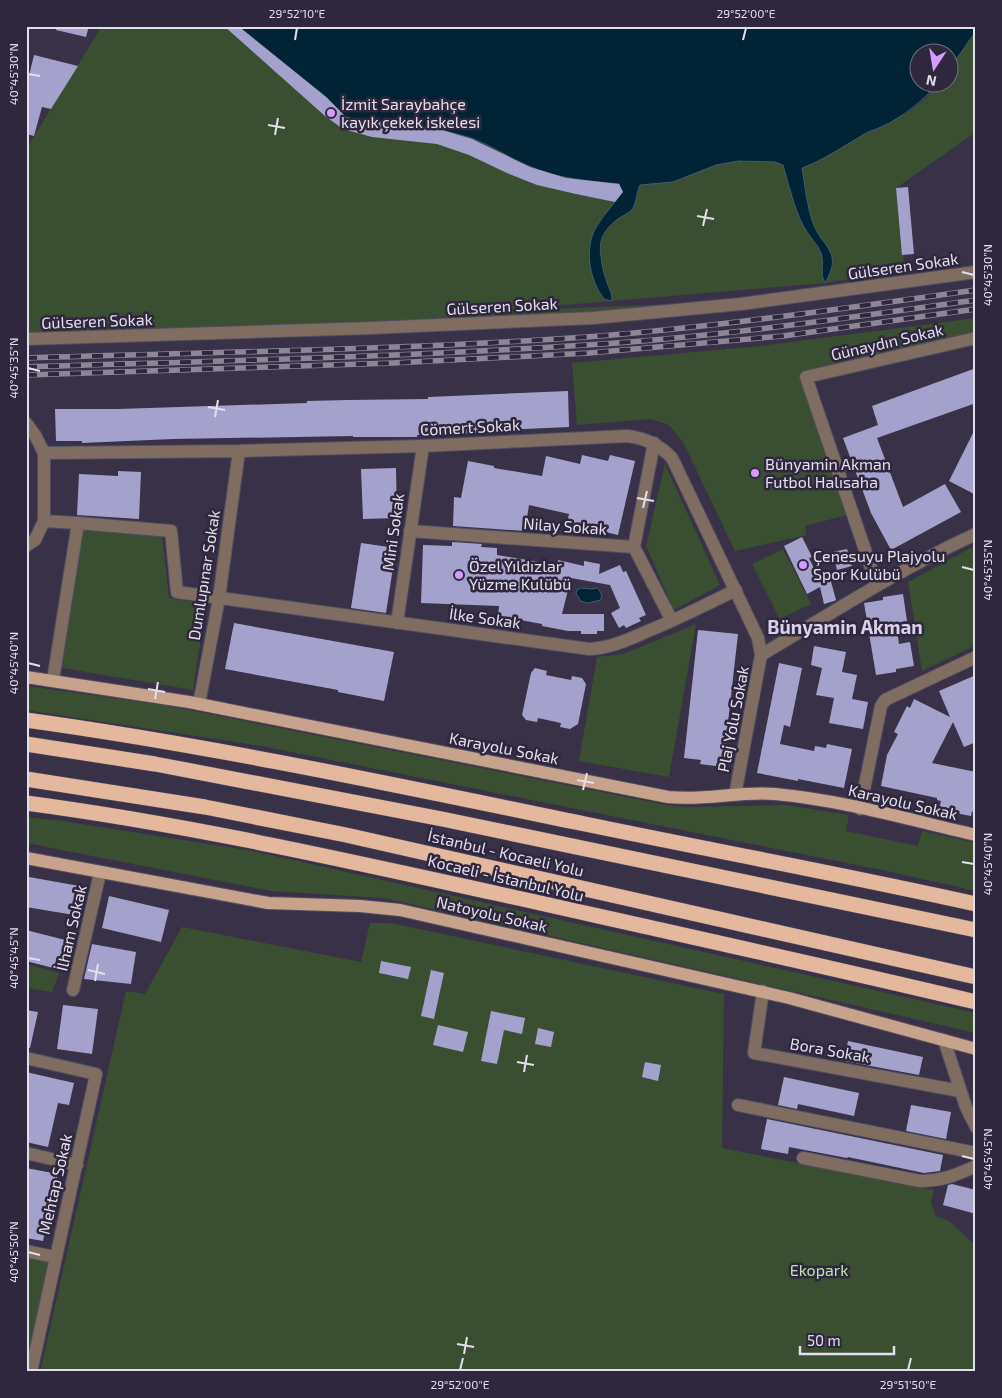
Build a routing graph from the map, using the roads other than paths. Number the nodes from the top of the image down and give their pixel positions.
1 (976, 272) edge
2 (976, 338) edge
3 (26, 340) edge
4 (26, 423) edge
5 (654, 443) junction
6 (423, 446) junction
7 (239, 451) junction
8 (44, 453) junction
9 (44, 521) junction
10 (78, 523) junction
11 (410, 530) junction
12 (976, 534) edge
13 (26, 546) edge
14 (634, 546) junction
15 (877, 585) junction
16 (736, 590) junction
17 (219, 598) junction
18 (672, 621) junction
19 (397, 623) junction
20 (761, 655) junction
21 (976, 657) edge
22 (26, 677) edge
23 (53, 680) junction
24 (200, 704) junction
25 (26, 720) edge
26 (26, 744) edge
27 (26, 779) edge
28 (735, 795) junction
29 (26, 803) edge
30 (860, 809) junction
31 (976, 835) edge
32 (26, 858) edge
33 (100, 873) junction
34 (976, 904) edge
35 (976, 930) edge
36 (976, 977) edge
37 (73, 990) dead end
38 (762, 992) junction
39 (976, 1002) edge
40 (944, 1040) junction
41 (976, 1049) edge
42 (26, 1058) edge
43 (960, 1091) junction
44 (738, 1105) dead end
45 (975, 1126) edge
46 (26, 1153) edge
47 (976, 1153) edge
48 (803, 1158) dead end
49 (77, 1165) junction
50 (976, 1166) edge
51 (26, 1251) edge
52 (55, 1257) junction
53 (31, 1372) edge

1 - 3 street, Gülseren Sokak
2 - 15 street, Günaydın Sokak
4 - 8 street
5 - 6 street, Cömert Sokak
5 - 14 street
5 - 16 street, Cömert Sokak
6 - 7 street, Cömert Sokak
6 - 11 street, Mini Sokak
7 - 8 street, Cömert Sokak
7 - 17 street, Dumlupınar Sokak
8 - 9 street
9 - 10 street
9 - 13 street
10 - 17 street, İlke Sokak
10 - 23 street
11 - 14 street, Nilay Sokak
11 - 19 street, Mini Sokak
12 - 15 street, Plaj Yolu Sokak
14 - 18 street
15 - 20 street, Plaj Yolu Sokak
16 - 18 street, İlke Sokak
16 - 20 street, Cömert Sokak
17 - 19 street, İlke Sokak
17 - 24 street, Dumlupınar Sokak
18 - 19 street, İlke Sokak
20 - 28 street, Plaj Yolu Sokak
21 - 30 street
22 - 23 main road, Karayolu Sokak
23 - 24 main road, Karayolu Sokak
24 - 28 main road, Karayolu Sokak
25 - 34 highway
26 - 35 highway
27 - 36 highway, İstanbul - Kocaeli Yolu
28 - 30 main road, Karayolu Sokak
29 - 39 highway, Kocaeli - İstanbul Yolu
30 - 31 main road, Karayolu Sokak
32 - 33 main road, Natoyolu Sokak
33 - 37 street, İlham Sokak
33 - 38 main road, Natoyolu Sokak
38 - 40 main road, Natoyolu Sokak
38 - 43 street, Bora Sokak
40 - 41 main road, Natoyolu Sokak
40 - 43 street
42 - 49 street, Mehtap Sokak
43 - 45 street
44 - 47 street
46 - 49 street
48 - 50 street
49 - 52 street, Mehtap Sokak
51 - 52 street
52 - 53 street, Mehtap Sokak

